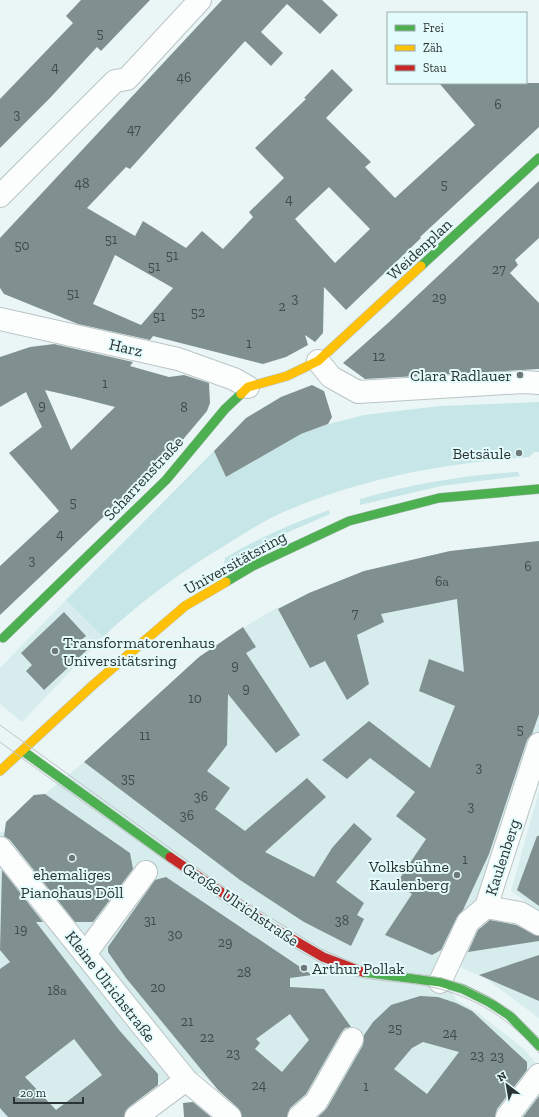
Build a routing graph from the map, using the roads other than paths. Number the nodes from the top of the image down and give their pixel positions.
1 (200, 0) edge
2 (539, 158) edge
3 (0, 196) edge
4 (0, 318) edge
5 (318, 362) junction
6 (539, 382) edge
7 (248, 387) junction
8 (539, 489) edge
9 (3, 638) dead end
10 (539, 744) edge
11 (23, 751) junction
12 (0, 770) edge
13 (0, 848) edge
14 (146, 872) dead end
15 (486, 907) junction
16 (539, 924) edge
17 (85, 954) junction
18 (440, 982) junction
19 (352, 1038) dead end
20 (539, 1046) edge
21 (539, 1075) edge
22 (186, 1080) junction
23 (136, 1117) edge
24 (230, 1117) edge
25 (299, 1117) edge
26 (507, 1117) edge

1 - 3 street
2 - 5 street, Weidenplan
4 - 7 street, Harz
5 - 6 street
5 - 7 street, Scharrenstraße
7 - 9 street, Scharrenstraße
8 - 11 street, Universitätsring
10 - 15 street, Kaulenberg
11 - 12 street, Universitätsring
11 - 18 street, Große Ulrichstraße
13 - 17 street, Kleine Ulrichstraße
14 - 17 street
15 - 16 street
15 - 18 street, Kaulenberg
17 - 22 street, Kleine Ulrichstraße
18 - 20 street, Große Ulrichstraße
19 - 25 street
21 - 26 street
22 - 23 street
22 - 24 street, Kleine Ulrichstraße

